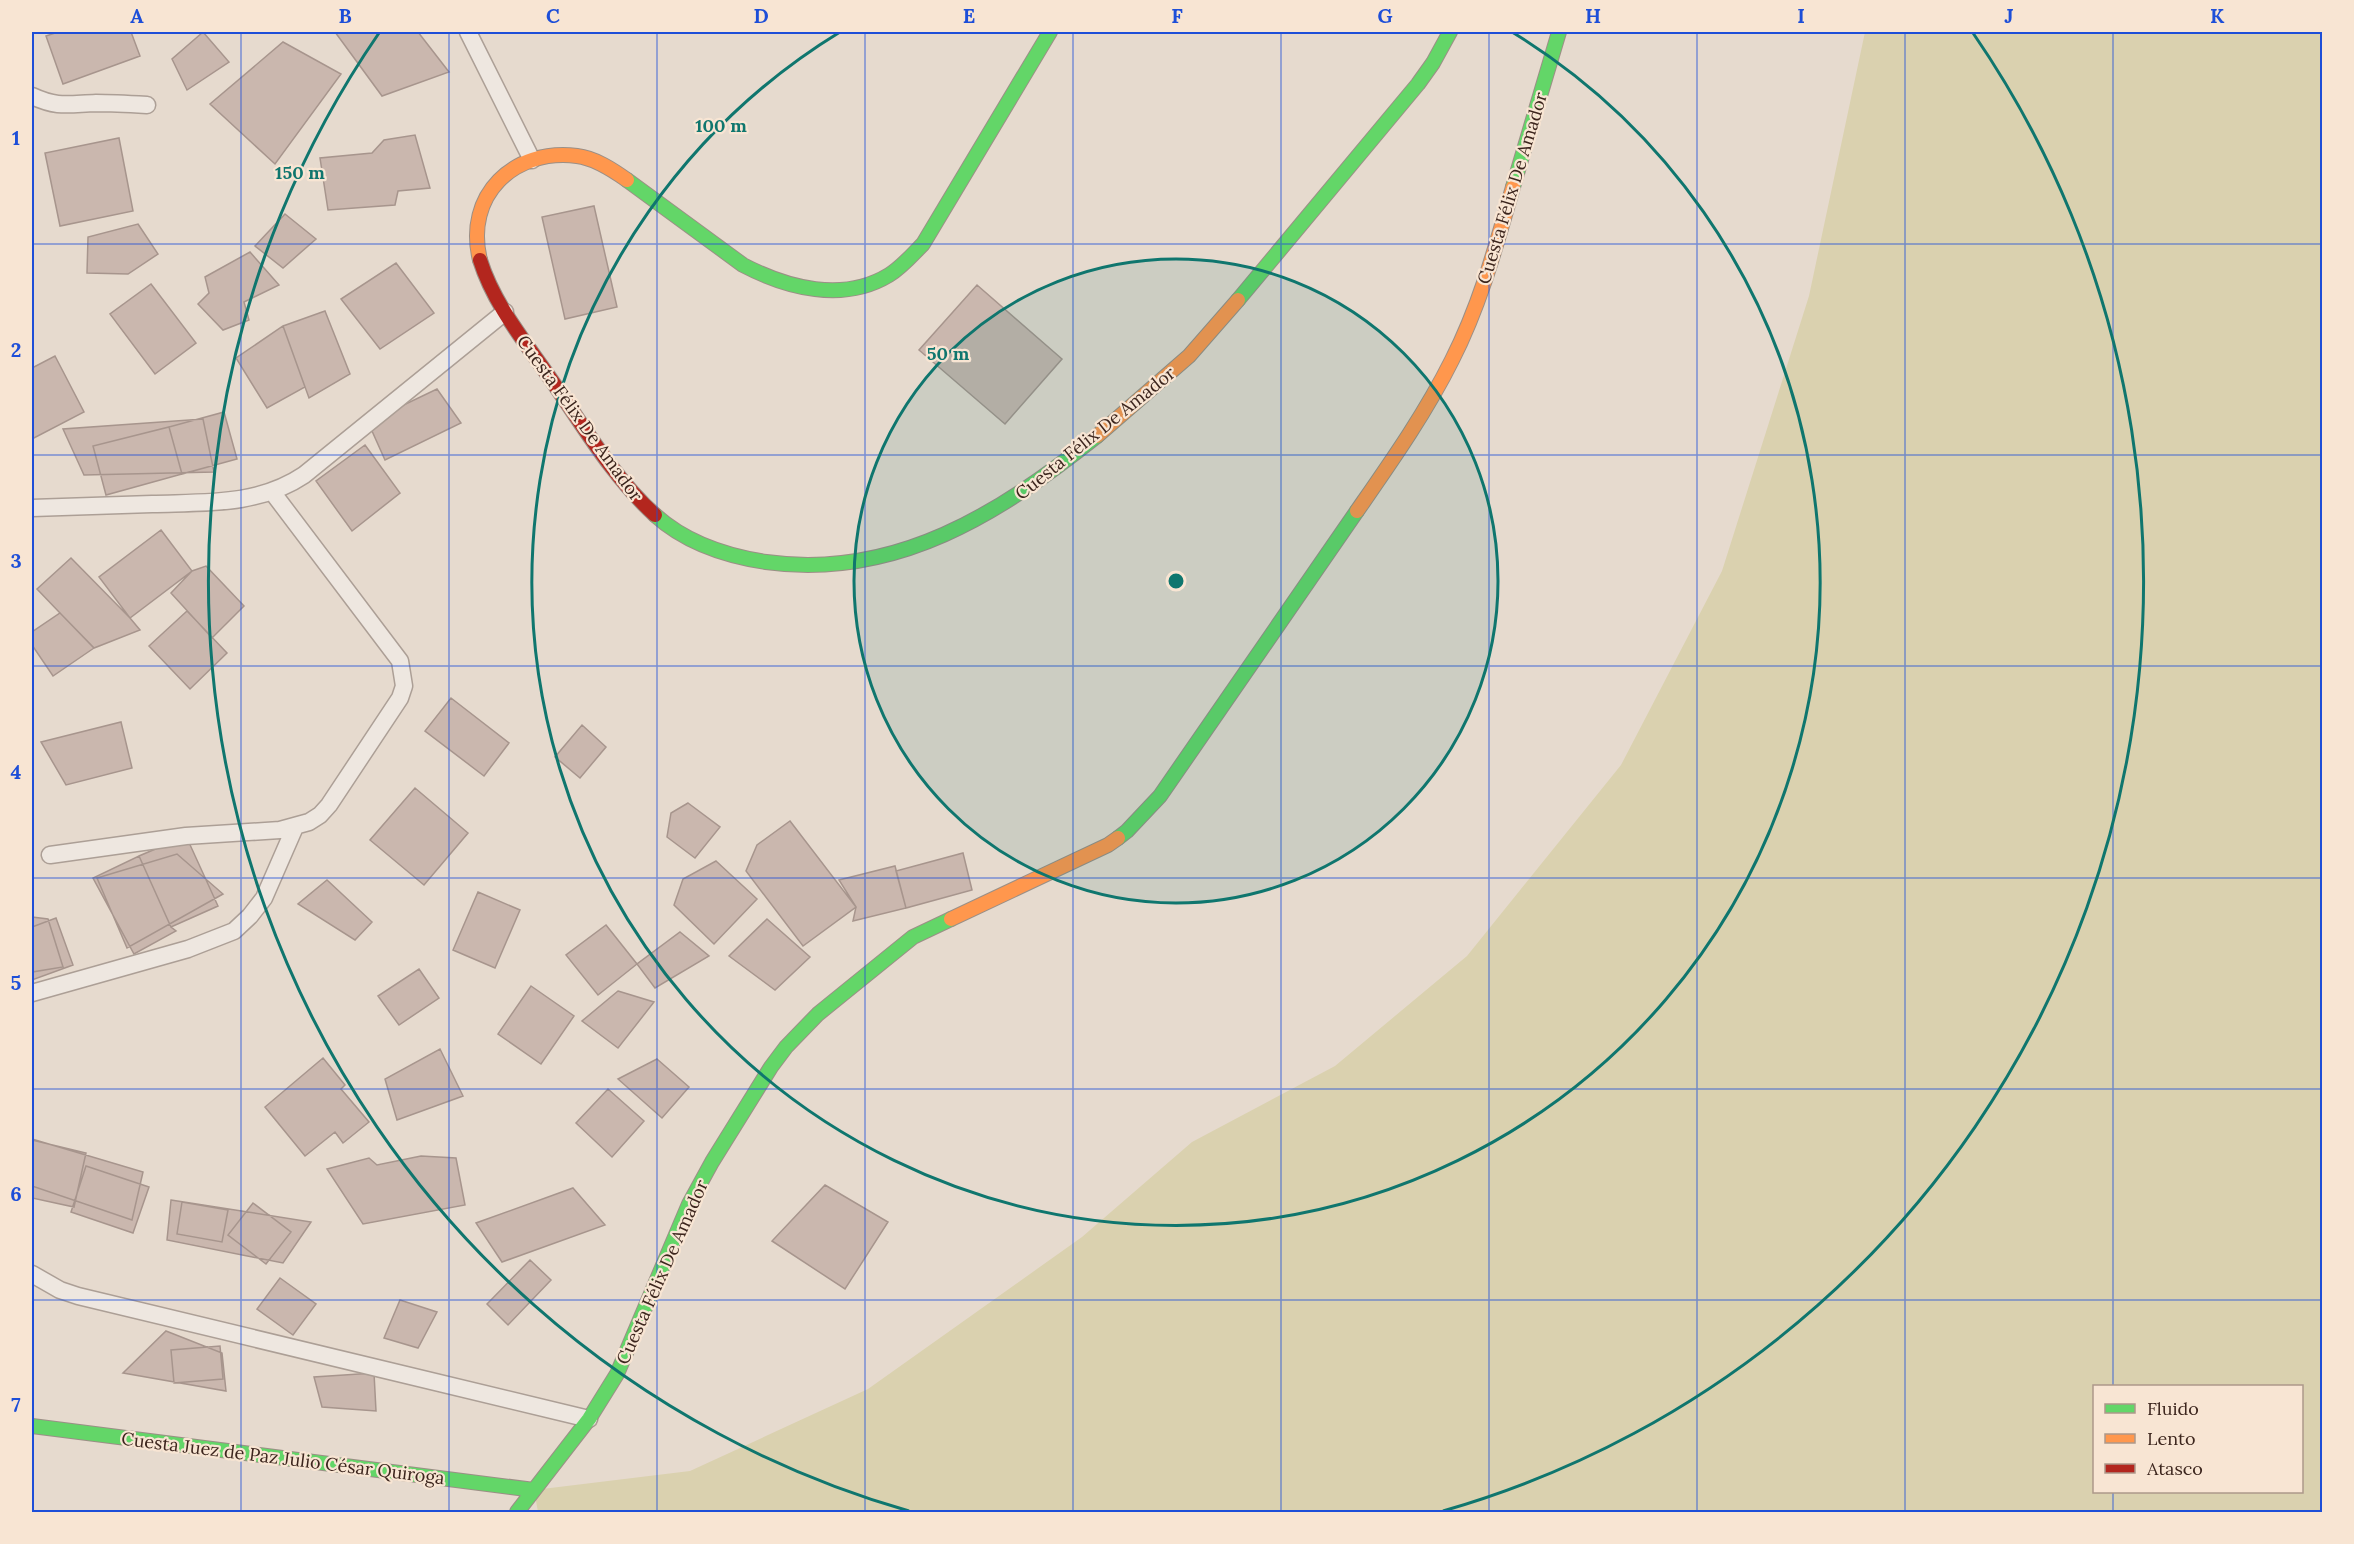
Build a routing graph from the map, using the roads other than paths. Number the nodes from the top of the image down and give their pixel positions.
1 (468, 32) edge
2 (1050, 32) edge
3 (1450, 32) edge
4 (1559, 32) edge
5 (32, 96) edge
6 (147, 105) dead end
7 (532, 160) junction
8 (505, 312) junction
9 (273, 493) junction
10 (32, 508) edge
11 (295, 827) junction
12 (50, 855) dead end
13 (32, 993) edge
14 (32, 1274) edge
15 (589, 1419) junction
16 (32, 1426) edge
17 (534, 1490) junction
18 (517, 1512) edge

1 - 7 lane
2 - 7 street, Cuesta Félix De Amador
3 - 8 street, Cuesta Félix De Amador
4 - 15 street, Cuesta Félix De Amador
5 - 6 lane
7 - 8 street, Cuesta Félix De Amador
8 - 9 lane
9 - 10 lane
9 - 11 lane
11 - 12 lane
11 - 13 lane
14 - 15 lane
15 - 17 street, Cuesta Félix De Amador
16 - 17 street, Cuesta Juez de Paz Julio César Quiroga
17 - 18 street, Cuesta Félix De Amador

